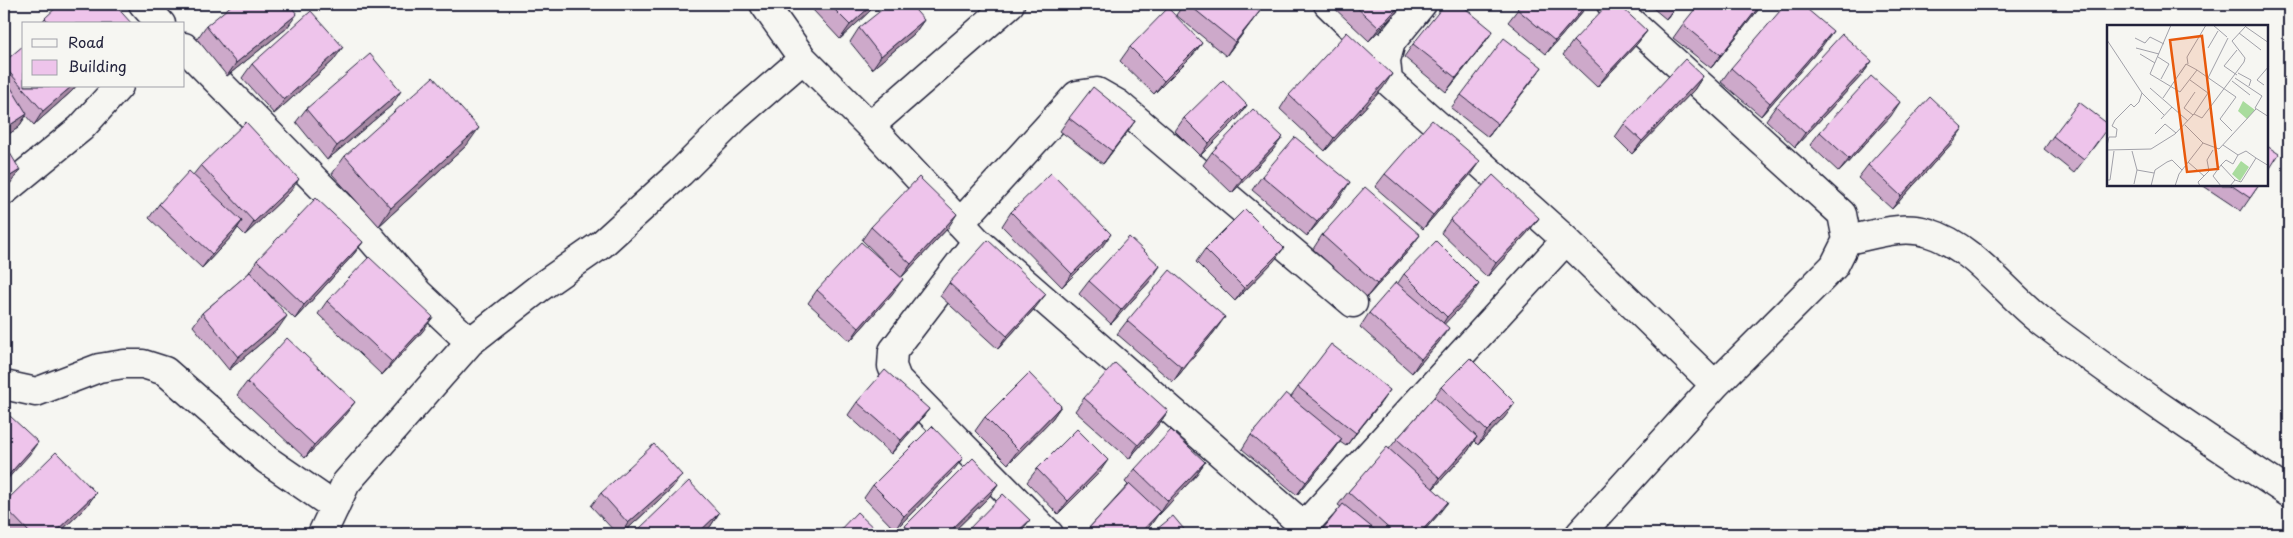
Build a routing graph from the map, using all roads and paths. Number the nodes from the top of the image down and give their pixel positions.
1 (143, 4) edge
2 (764, 4) edge
3 (1010, 4) edge
4 (1328, 4) edge
5 (1422, 4) edge
6 (1611, 4) edge
7 (159, 22) edge
8 (185, 48) edge
9 (803, 59) junction
10 (1386, 60) junction
11 (118, 88) edge
12 (870, 126) junction
13 (4, 191) edge
14 (968, 232) junction
15 (1566, 240) junction
16 (1847, 240) junction
17 (1353, 303) dead end
18 (470, 342) junction
19 (4, 385) edge
20 (1715, 385) junction
21 (2289, 493) edge
22 (335, 507) junction
23 (1300, 530) edge
24 (322, 534) edge
25 (1049, 534) edge
26 (1580, 534) edge

1 - 7 street
2 - 9 street
3 - 12 street
4 - 10 street
5 - 10 street
6 - 16 street
8 - 18 street
9 - 12 street
9 - 18 street
10 - 15 street
11 - 13 street
12 - 14 street
14 - 17 street
14 - 23 street
14 - 25 street
15 - 20 street
15 - 23 street
16 - 20 street
16 - 21 street
18 - 22 street
19 - 22 street
20 - 26 street
22 - 24 street

